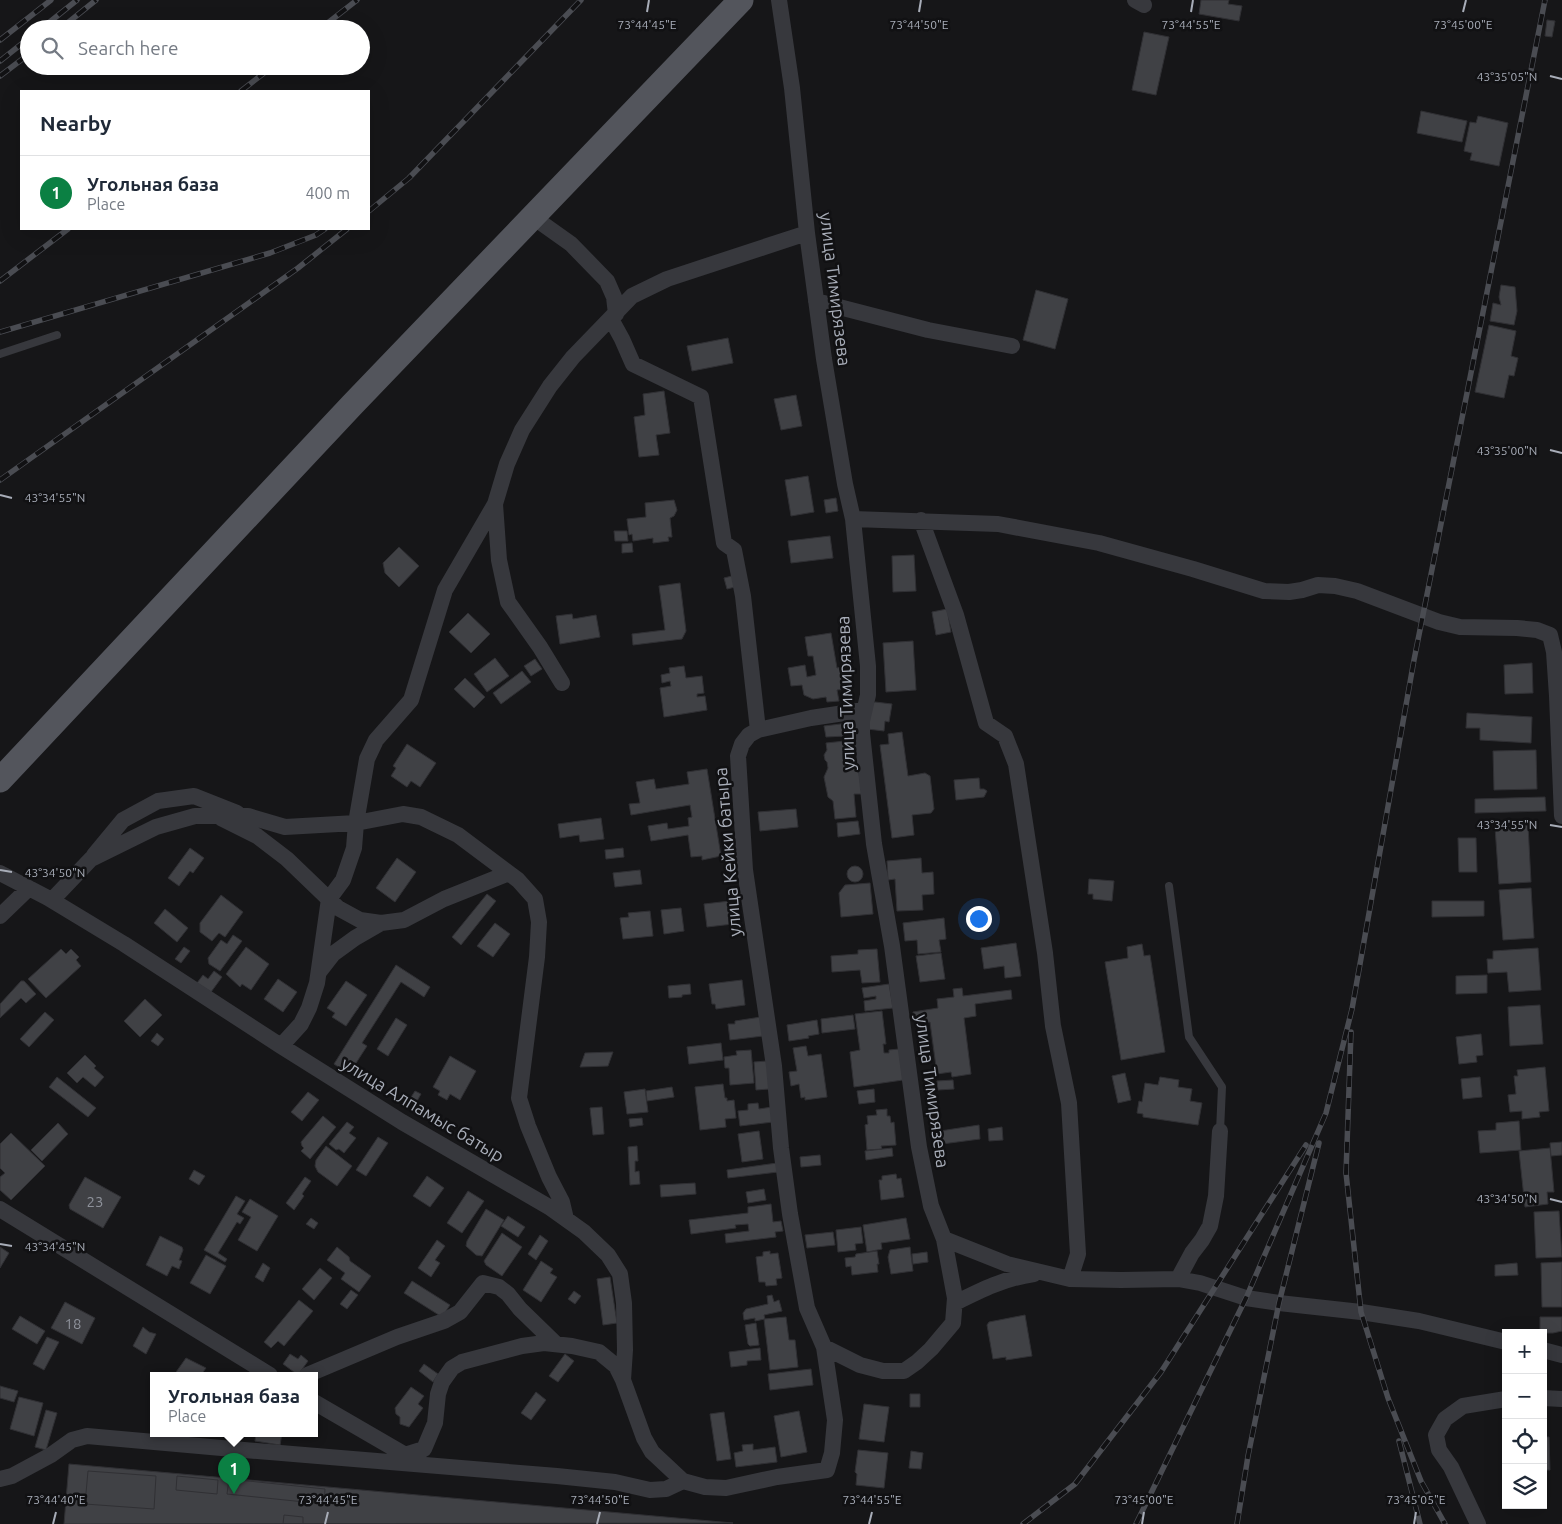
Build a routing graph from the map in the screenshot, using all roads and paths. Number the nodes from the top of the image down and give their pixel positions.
1 (741, 0) edge
2 (779, 0) edge
3 (533, 217) junction
4 (807, 233) junction
5 (816, 301) junction
6 (613, 317) junction
7 (57, 335) dead end
8 (1012, 346) dead end
9 (0, 354) edge
10 (495, 504) junction
11 (853, 519) junction
12 (921, 520) junction
13 (562, 683) dead end
14 (864, 710) junction
15 (758, 730) junction
16 (0, 780) edge
17 (1561, 797) edge
18 (217, 816) junction
19 (248, 816) junction
20 (1562, 816) edge
21 (356, 823) junction
22 (91, 859) junction
23 (0, 873) edge
24 (509, 873) junction
25 (1169, 886) dead end
26 (28, 888) junction
27 (329, 899) junction
28 (52, 900) junction
29 (0, 916) edge
30 (381, 923) junction
31 (318, 974) junction
32 (281, 1046) junction
33 (1220, 1131) joint
34 (0, 1209) edge
35 (566, 1219) junction
36 (944, 1239) junction
37 (1039, 1273) junction
38 (1070, 1279) junction
39 (1178, 1279) junction
40 (955, 1303) junction
41 (1502, 1341) edge
42 (556, 1344) junction
43 (824, 1348) junction
44 (265, 1372) edge
45 (314, 1372) edge
46 (623, 1380) junction
47 (1547, 1398) edge
48 (1562, 1399) edge
49 (1502, 1400) edge
50 (318, 1404) edge
51 (405, 1455) junction
52 (422, 1466) junction
53 (0, 1479) edge
54 (683, 1481) junction
55 (1478, 1524) edge

1 - 3 main road
2 - 4 street, улица Тимирязева
3 - 6 street
3 - 16 main road
4 - 5 street, улица Тимирязева
4 - 6 street
5 - 8 street
5 - 11 street, улица Тимирязева
6 - 10 street
6 - 15 street
7 - 9 lane
10 - 13 street
10 - 21 street
11 - 12 street
11 - 14 street, улица Тимирязева
12 - 17 street
12 - 38 street
14 - 15 street
14 - 36 street, улица Тимирязева
15 - 43 street, улица Кейки батыра
17 - 20 street
18 - 19 street
18 - 22 street
18 - 27 street
19 - 21 street
19 - 22 street
21 - 24 street
21 - 27 street
22 - 28 street
23 - 26 street, улица Алпамыс батыр
24 - 30 street
24 - 35 street
25 - 33 lane
26 - 28 street, улица Алпамыс батыр
26 - 29 street
27 - 30 street
27 - 31 street
28 - 32 street, улица Алпамыс батыр
30 - 31 street
31 - 32 street
32 - 35 street, улица Алпамыс батыр
33 - 39 street
34 - 44 street
35 - 46 street, улица Алпамыс батыр
36 - 37 street
36 - 40 street, улица Тимирязева
37 - 38 street
37 - 40 street
38 - 39 street
39 - 41 street
40 - 43 street, улица Тимирязева
42 - 45 street
42 - 46 street
42 - 51 street
43 - 54 street, улица Кейки батыра
46 - 54 street, улица Алпамыс батыр
47 - 48 street
49 - 55 street
50 - 51 street
51 - 52 street
52 - 53 street
52 - 54 street

